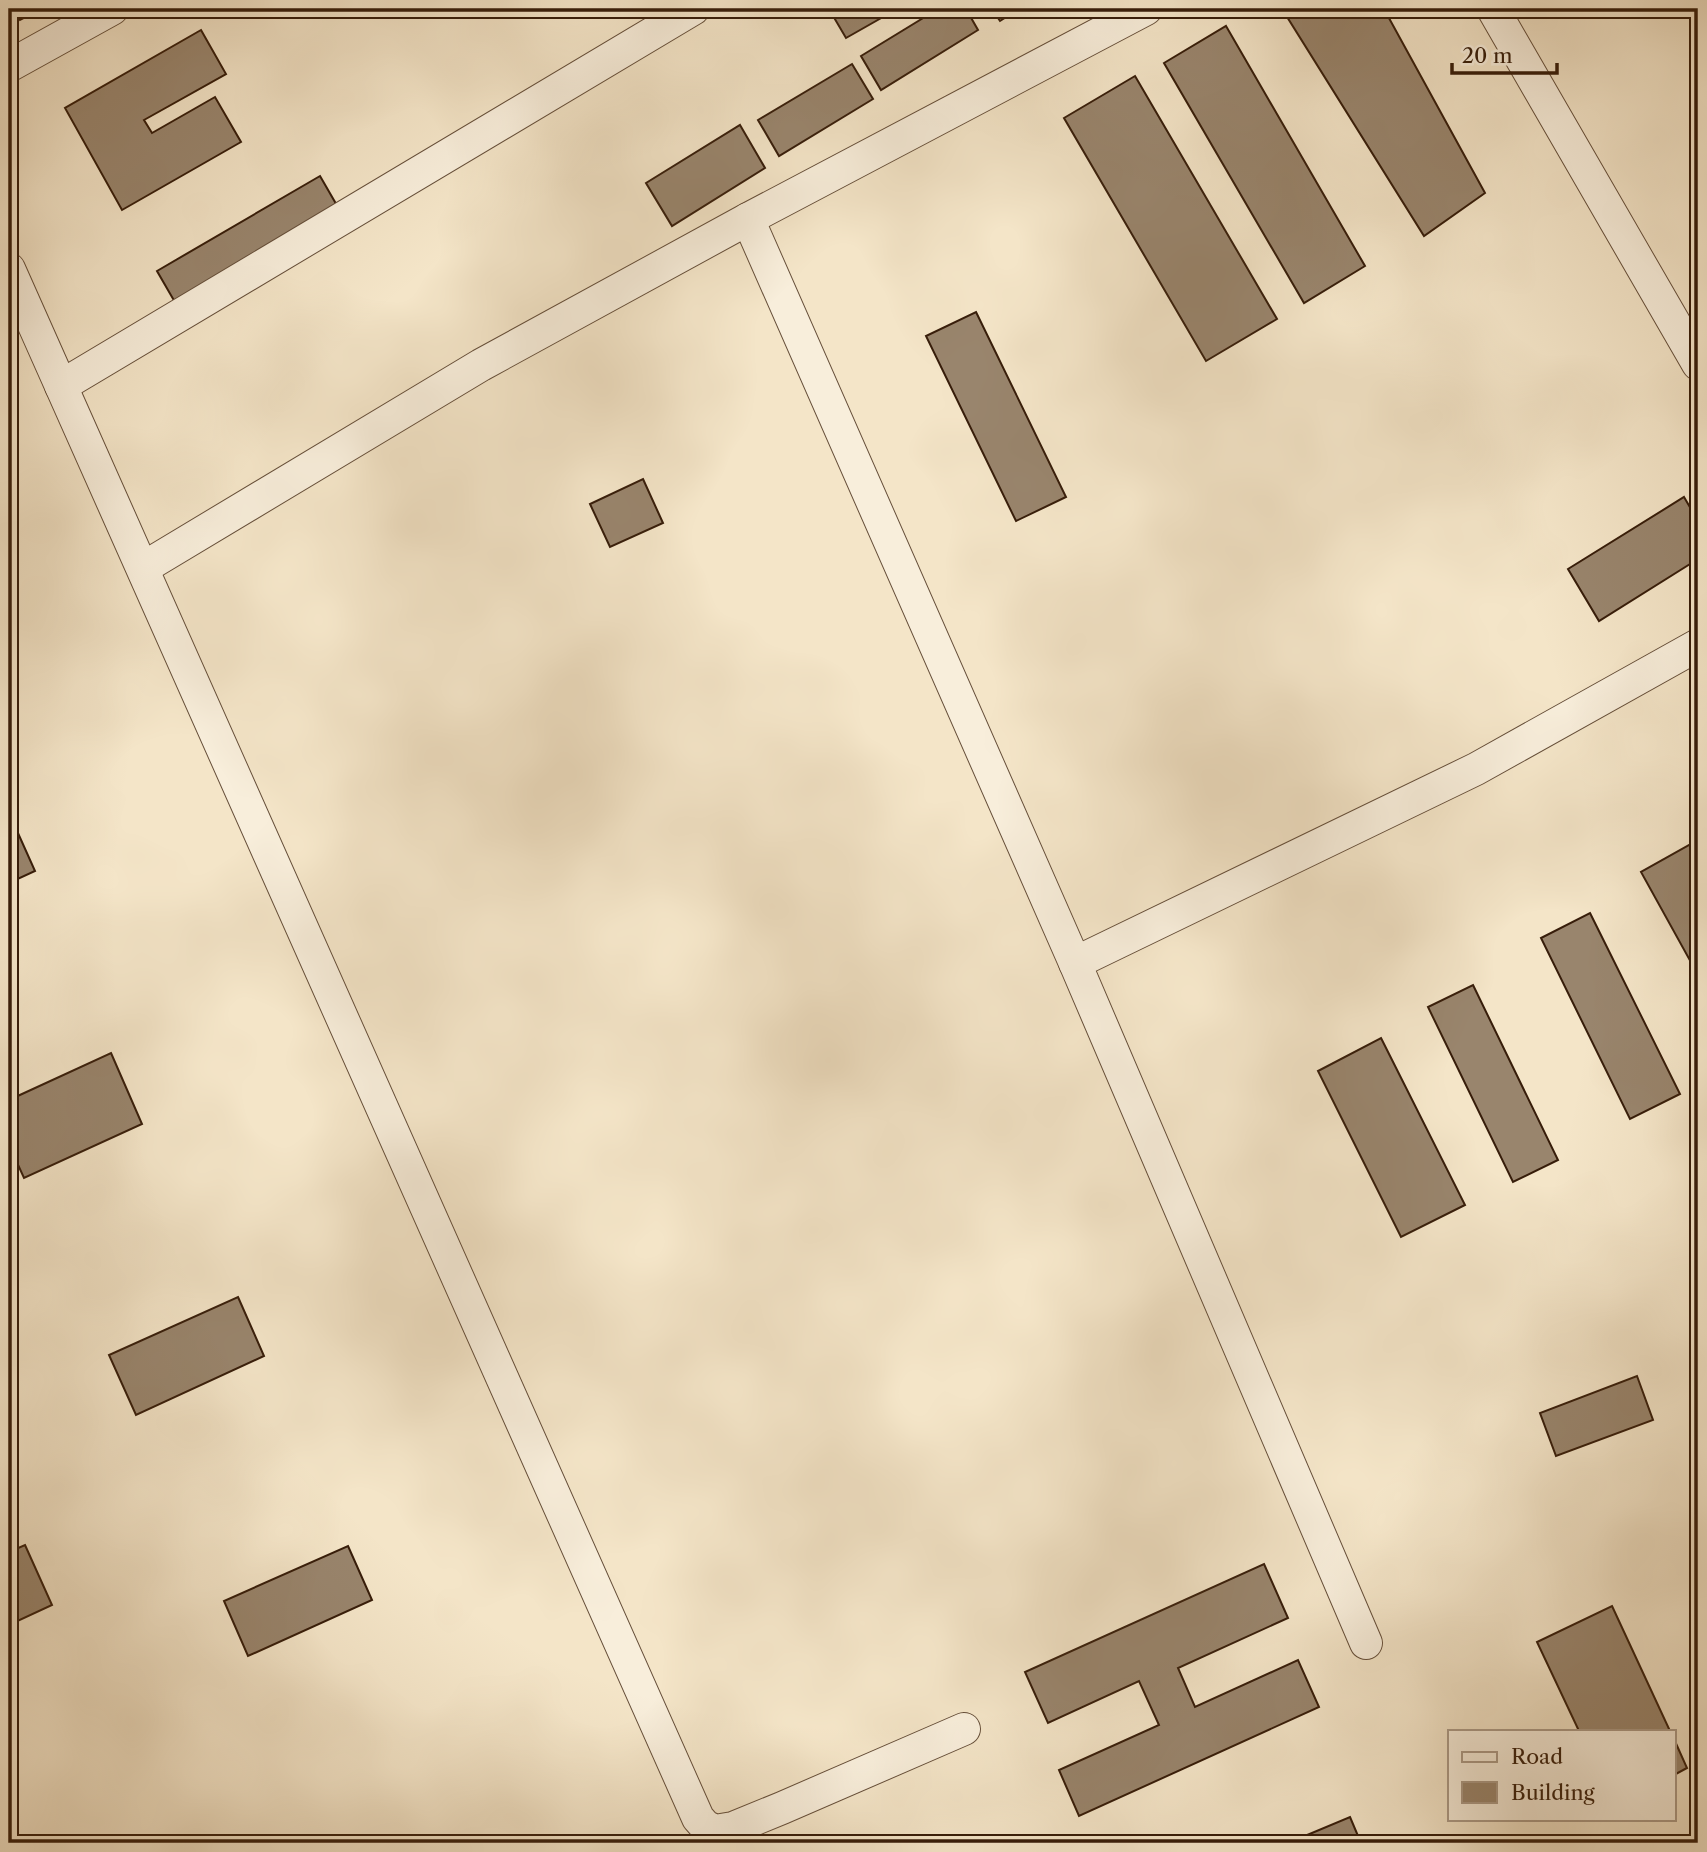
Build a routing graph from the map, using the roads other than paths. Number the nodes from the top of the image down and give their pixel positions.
1 (112, 9) edge
2 (693, 9) edge
3 (1146, 9) edge
4 (1493, 9) edge
5 (9, 66) edge
6 (748, 219) junction
7 (9, 269) edge
8 (1698, 364) edge
9 (61, 386) junction
10 (143, 568) junction
11 (1698, 645) edge
12 (1075, 963) junction
13 (1366, 1643) dead end
14 (964, 1729) dead end

1 - 5 street
2 - 9 street
3 - 6 street
4 - 8 street
6 - 10 street
6 - 12 street
7 - 9 street
9 - 10 street
10 - 14 street
11 - 12 street
12 - 13 street

